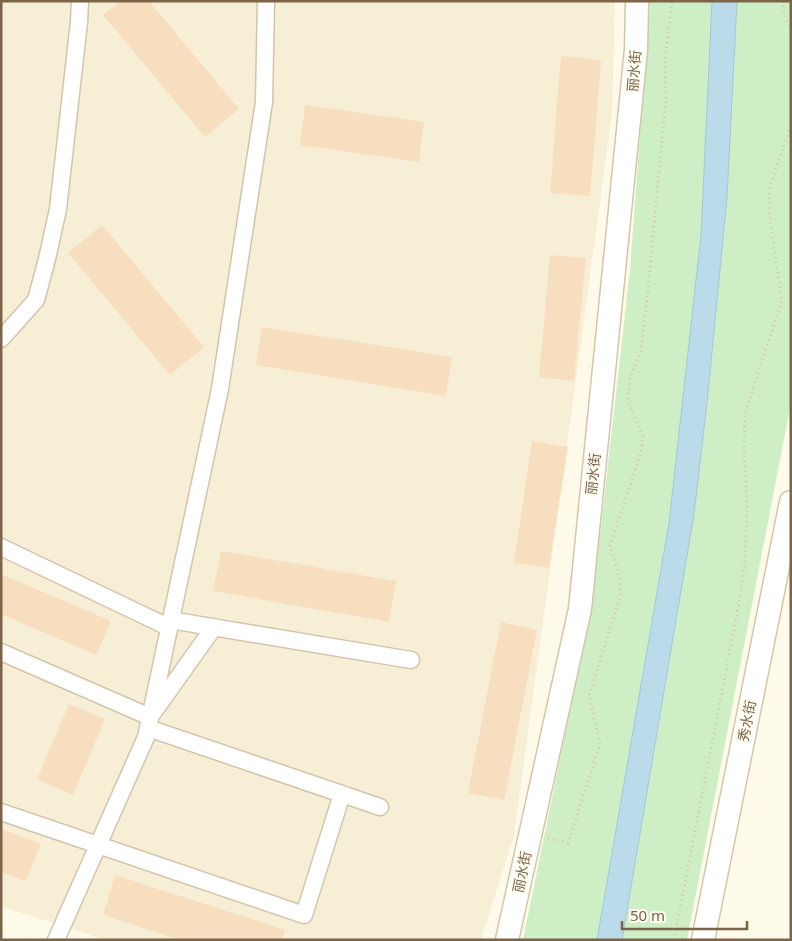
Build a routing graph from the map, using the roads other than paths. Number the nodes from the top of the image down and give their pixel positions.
1 (80, 1) edge
2 (266, 1) edge
3 (637, 1) edge
4 (1, 339) edge
5 (791, 502) edge
6 (1, 547) edge
7 (169, 623) junction
8 (214, 627) junction
9 (1, 652) edge
10 (411, 660) dead end
11 (149, 723) junction
12 (342, 794) junction
13 (380, 807) dead end
14 (1, 812) edge
15 (56, 940) edge
16 (507, 940) edge
17 (703, 940) edge

1 - 4 street
2 - 7 street
3 - 16 street, 丽水街
5 - 17 street, 秀水街
6 - 7 street
7 - 8 street
7 - 11 street
8 - 10 street
8 - 11 street
9 - 11 street
11 - 12 street
11 - 15 street
12 - 13 street
12 - 14 street

